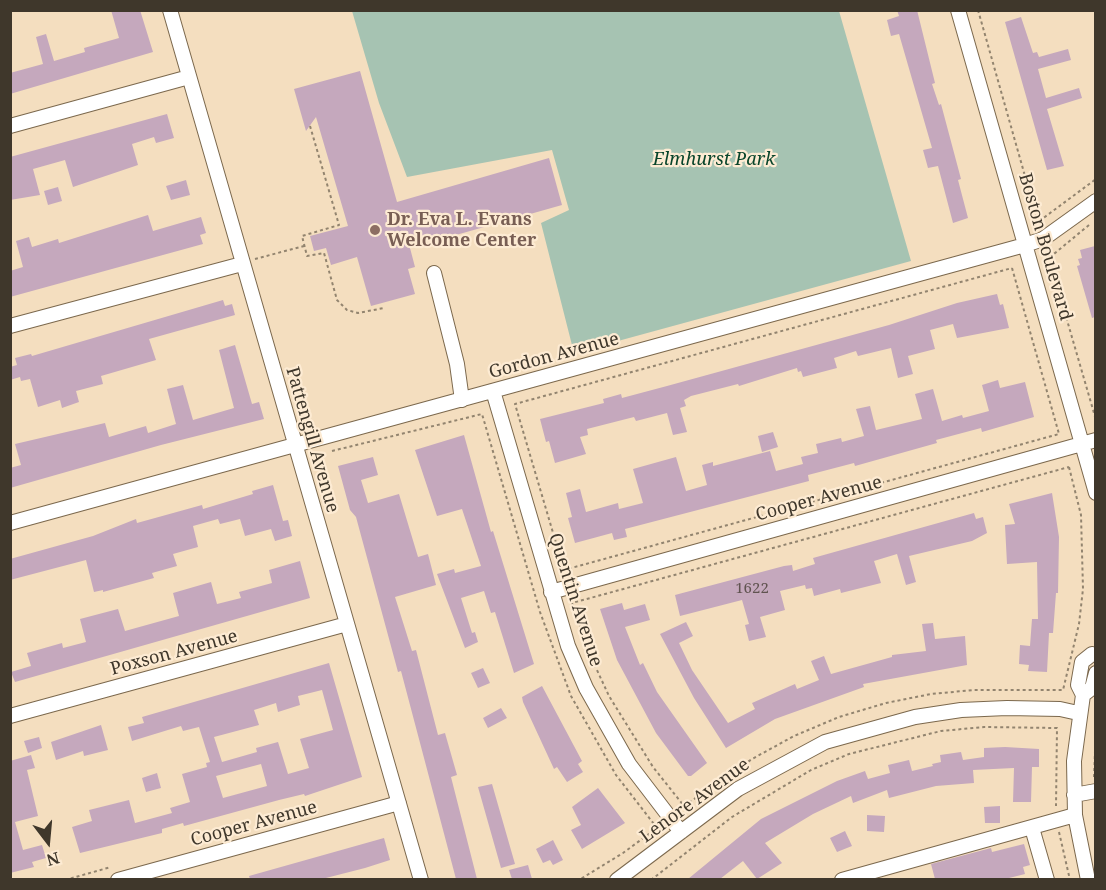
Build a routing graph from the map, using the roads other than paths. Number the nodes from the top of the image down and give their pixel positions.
1 (170, 10) edge
2 (958, 10) edge
3 (189, 77) junction
4 (10, 126) edge
5 (1095, 201) edge
6 (1025, 245) junction
7 (249, 262) junction
8 (434, 273) dead end
9 (10, 326) edge
10 (493, 392) junction
11 (462, 400) junction
12 (1089, 443) edge
13 (296, 445) junction
14 (1095, 493) edge
15 (10, 523) edge
16 (551, 592) junction
17 (347, 624) junction
18 (1094, 652) edge
19 (1095, 673) edge
20 (1083, 695) junction
21 (1078, 713) junction
22 (10, 716) edge
23 (1095, 791) edge
24 (1074, 795) junction
25 (399, 803) junction
26 (1075, 815) junction
27 (1032, 828) junction
28 (681, 832) junction
29 (118, 879) edge
30 (422, 879) edge
31 (616, 879) edge
32 (842, 879) edge
33 (1047, 879) edge
34 (1088, 879) edge

1 - 3 street, Pattengill Avenue
2 - 6 street, Boston Boulevard
3 - 4 street
3 - 7 street, Pattengill Avenue
5 - 6 street, Gordon Avenue
6 - 10 street, Gordon Avenue
6 - 12 street, Boston Boulevard
7 - 9 street
7 - 13 street, Pattengill Avenue
8 - 11 street
10 - 11 street, Gordon Avenue
10 - 16 street, Quentin Avenue
11 - 13 street, Gordon Avenue
12 - 14 street, Boston Boulevard
12 - 16 street, Cooper Avenue
13 - 15 street, Gordon Avenue
13 - 17 street, Pattengill Avenue
16 - 28 street, Quentin Avenue
17 - 22 street, Poxson Avenue
17 - 25 street, Pattengill Avenue
18 - 20 street
19 - 20 street
20 - 21 street
21 - 24 street
21 - 28 street, Lenore Avenue
23 - 24 street
24 - 26 street
25 - 29 street, Cooper Avenue
25 - 30 street, Pattengill Avenue
26 - 27 street
26 - 34 street
27 - 32 street
27 - 33 street
28 - 31 street, Lenore Avenue

